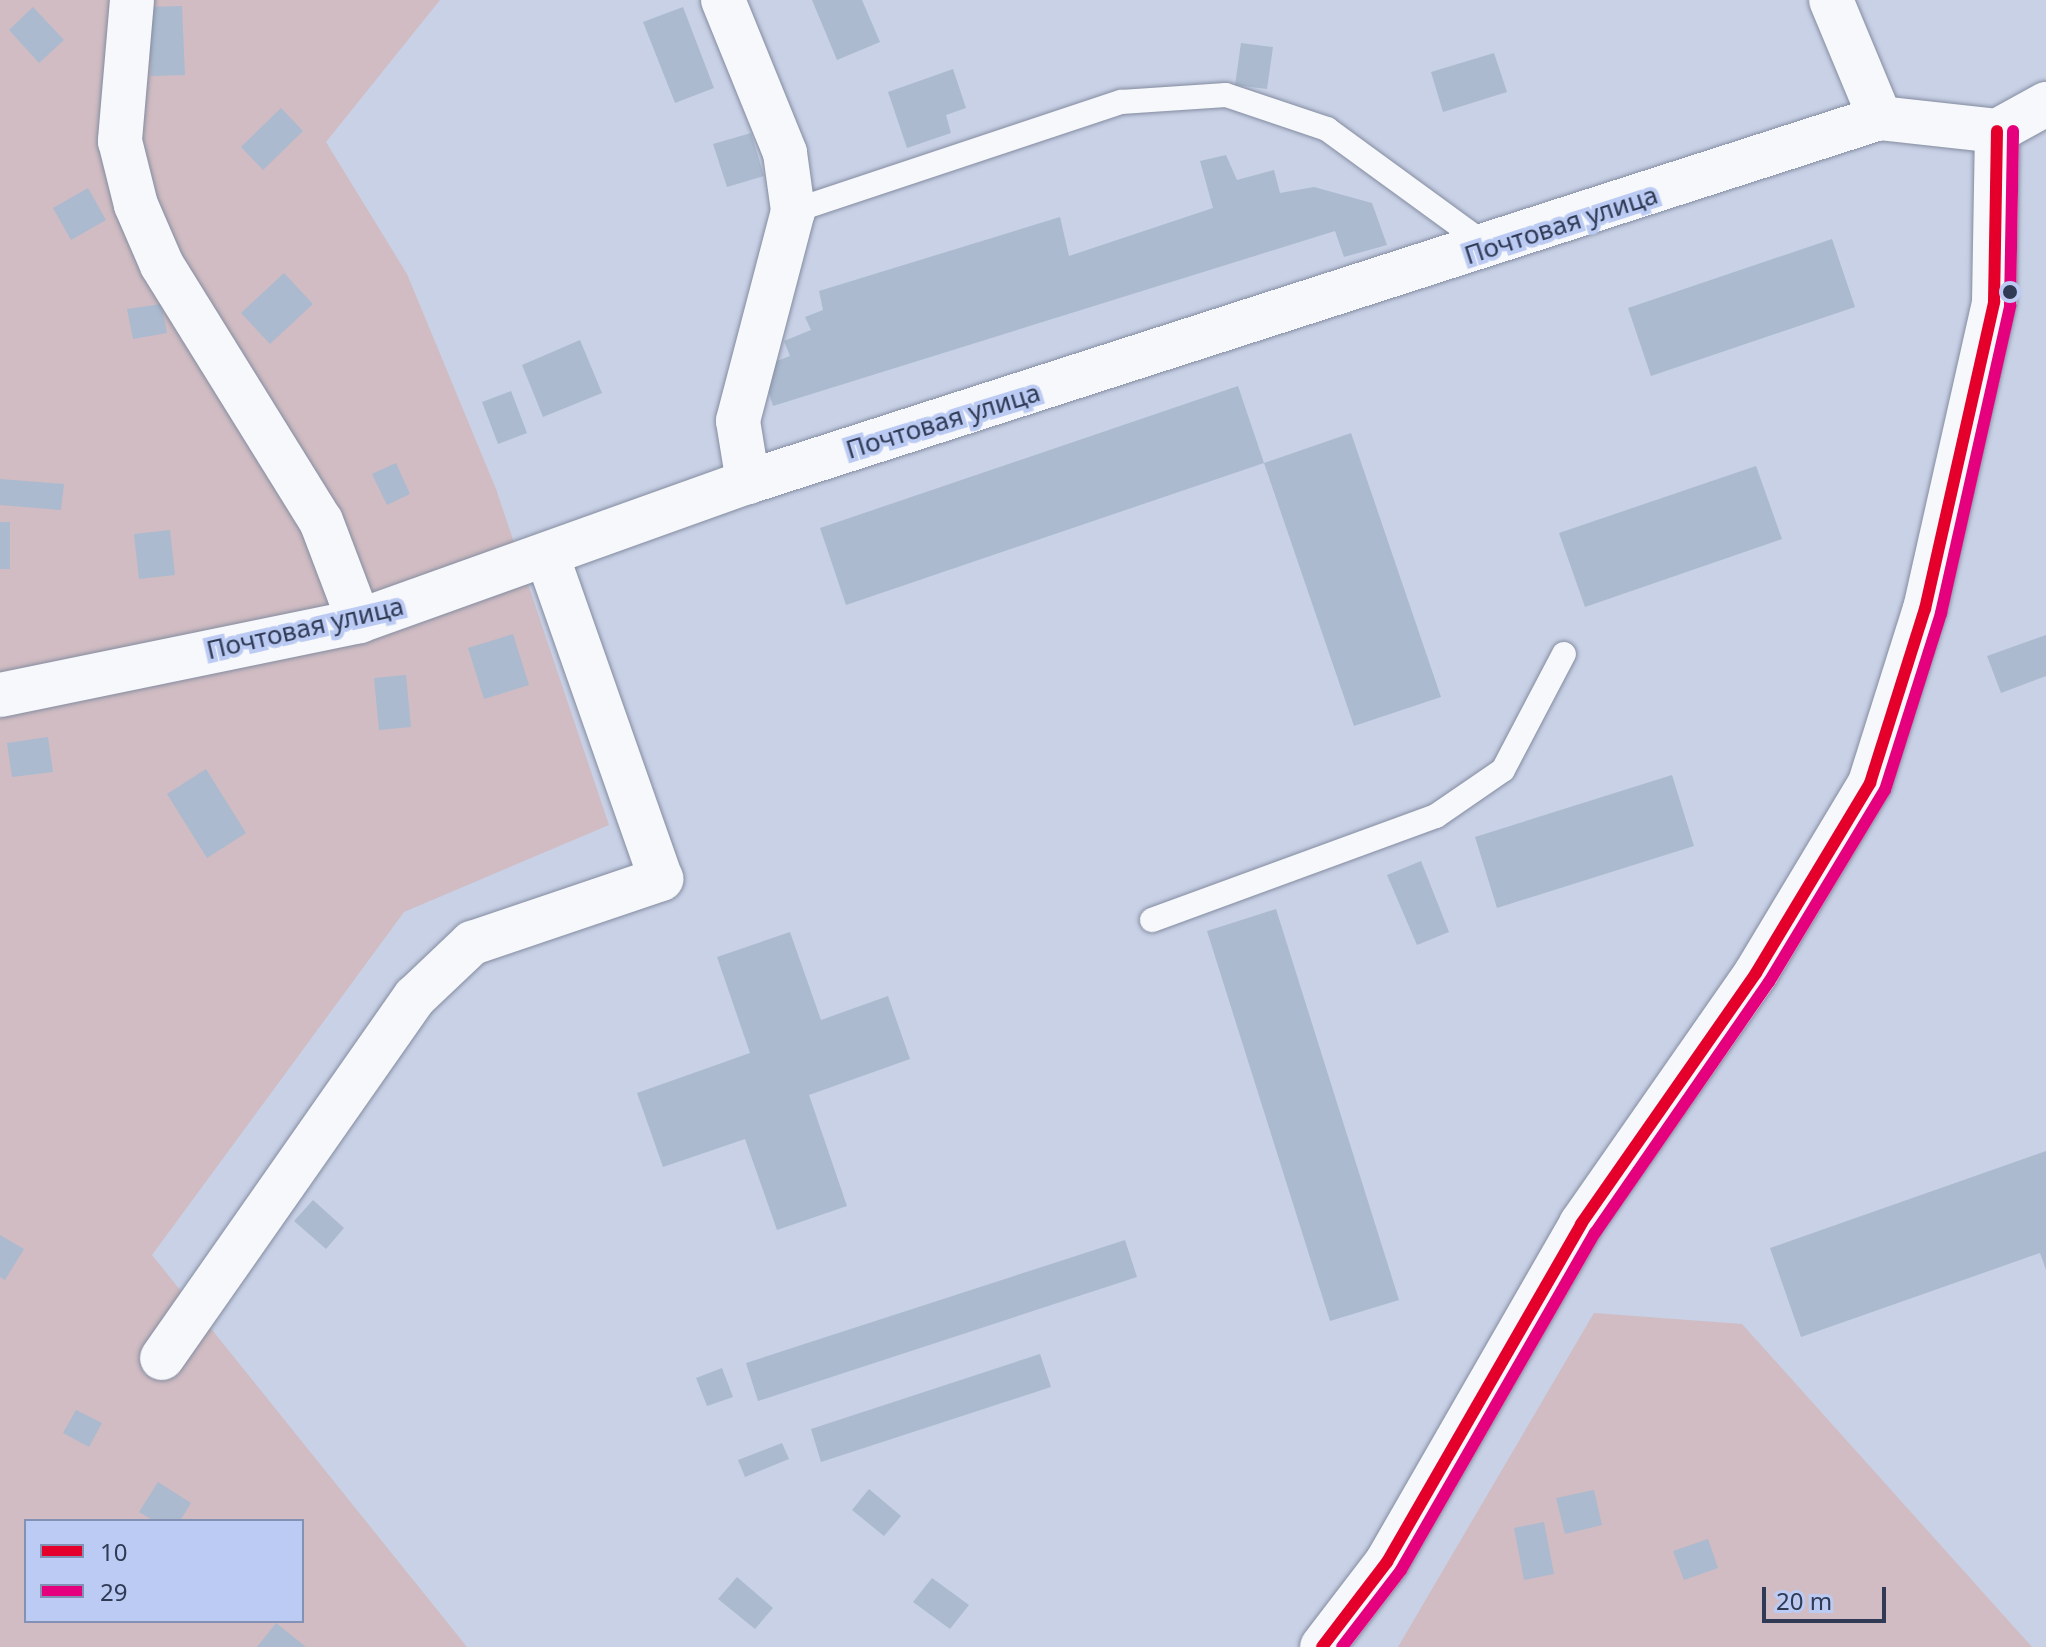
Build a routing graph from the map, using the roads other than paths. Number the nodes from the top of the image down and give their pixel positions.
1 (132, 0) edge
2 (723, 0) edge
3 (1831, 0) edge
4 (2046, 104) edge
5 (1880, 118) junction
6 (1997, 131) junction
7 (793, 211) junction
8 (1491, 249) junction
9 (748, 482) junction
10 (548, 558) junction
11 (359, 621) junction
12 (1564, 654) dead end
13 (0, 695) edge
14 (1152, 920) dead end
15 (162, 1358) dead end
16 (1322, 1647) edge

1 - 11 street
2 - 7 street
3 - 5 street
4 - 6 street
5 - 6 street
5 - 8 street, Почтовая улица
6 - 16 street
7 - 8 lane
7 - 9 street
8 - 9 street, Почтовая улица
9 - 10 street, Почтовая улица
10 - 11 street, Почтовая улица
10 - 15 street
11 - 13 street, Почтовая улица
12 - 14 lane

